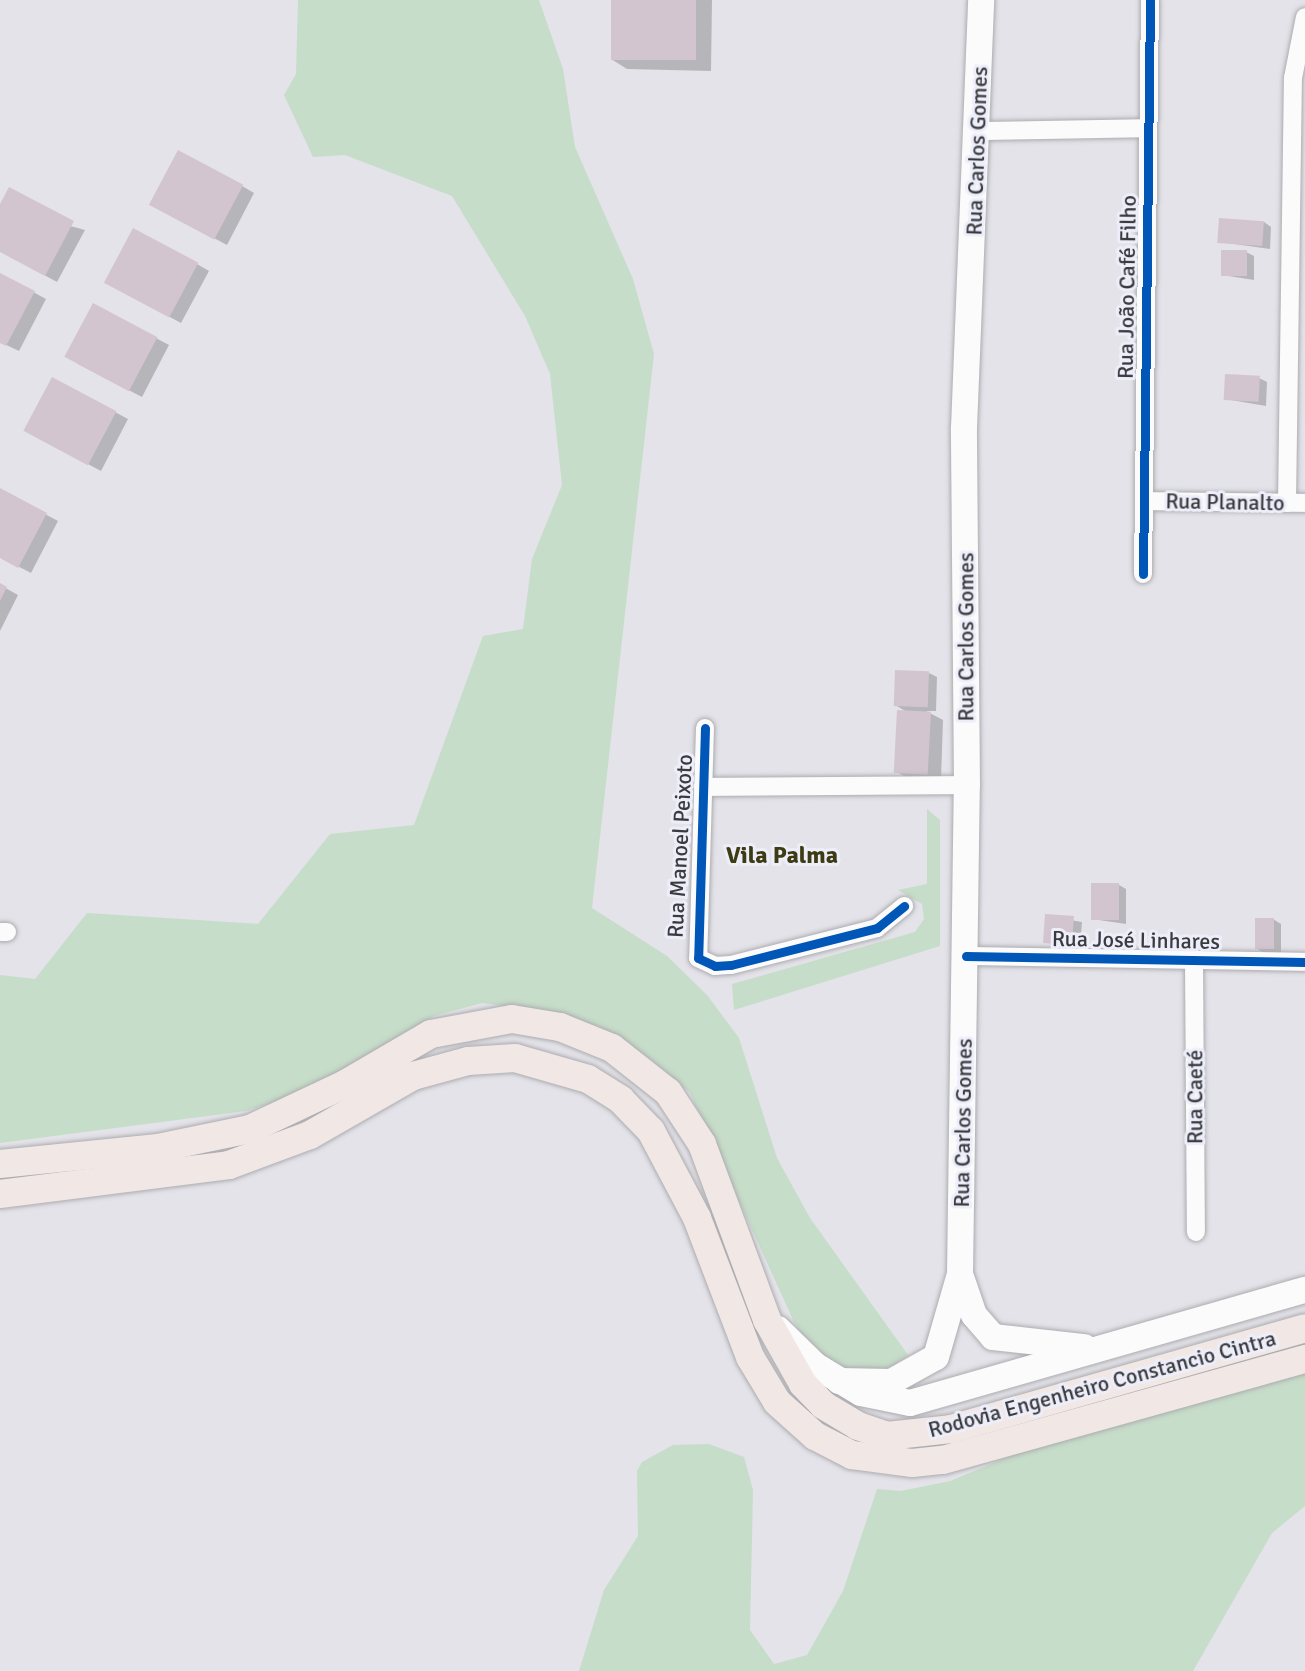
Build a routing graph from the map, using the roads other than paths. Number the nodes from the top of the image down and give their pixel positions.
1 (981, 0) edge
2 (1150, 0) edge
3 (1305, 17) edge
4 (1148, 128) junction
5 (980, 131) junction
6 (1299, 139) edge
7 (1145, 501) junction
8 (1296, 503) edge
9 (1143, 574) dead end
10 (705, 728) dead end
11 (967, 784) junction
12 (703, 788) junction
13 (904, 906) dead end
14 (966, 956) junction
15 (1194, 961) junction
16 (1305, 962) edge
17 (0, 1164) edge
18 (0, 1194) edge
19 (1196, 1232) dead end
20 (960, 1274) junction
21 (1305, 1290) edge
22 (767, 1320) junction
23 (1305, 1328) edge
24 (1097, 1349) junction
25 (1305, 1359) edge
26 (839, 1381) junction

1 - 5 main road, Rua Carlos Gomes
2 - 4 street, Rua João Café Filho
3 - 6 street
4 - 5 street
4 - 7 street, Rua João Café Filho
5 - 11 main road, Rua Carlos Gomes
6 - 8 street
7 - 8 street, Rua Planalto
7 - 9 street, Rua João Café Filho
10 - 12 street, Rua Manoel Peixoto
11 - 12 street
11 - 14 main road, Rua Carlos Gomes
12 - 13 street, Rua Manoel Peixoto
14 - 15 street, Rua José Linhares
14 - 20 main road, Rua Carlos Gomes
15 - 16 street, Rua José Linhares
15 - 19 street, Rua Caeté
17 - 22 main road, Rodovia Engenheiro Constancio Cintra
18 - 25 main road, Rodovia Engenheiro Constancio Cintra
20 - 24 main road
20 - 26 main road
21 - 24 main road
22 - 23 main road, Rodovia Engenheiro Constancio Cintra
22 - 26 main road
24 - 26 main road

